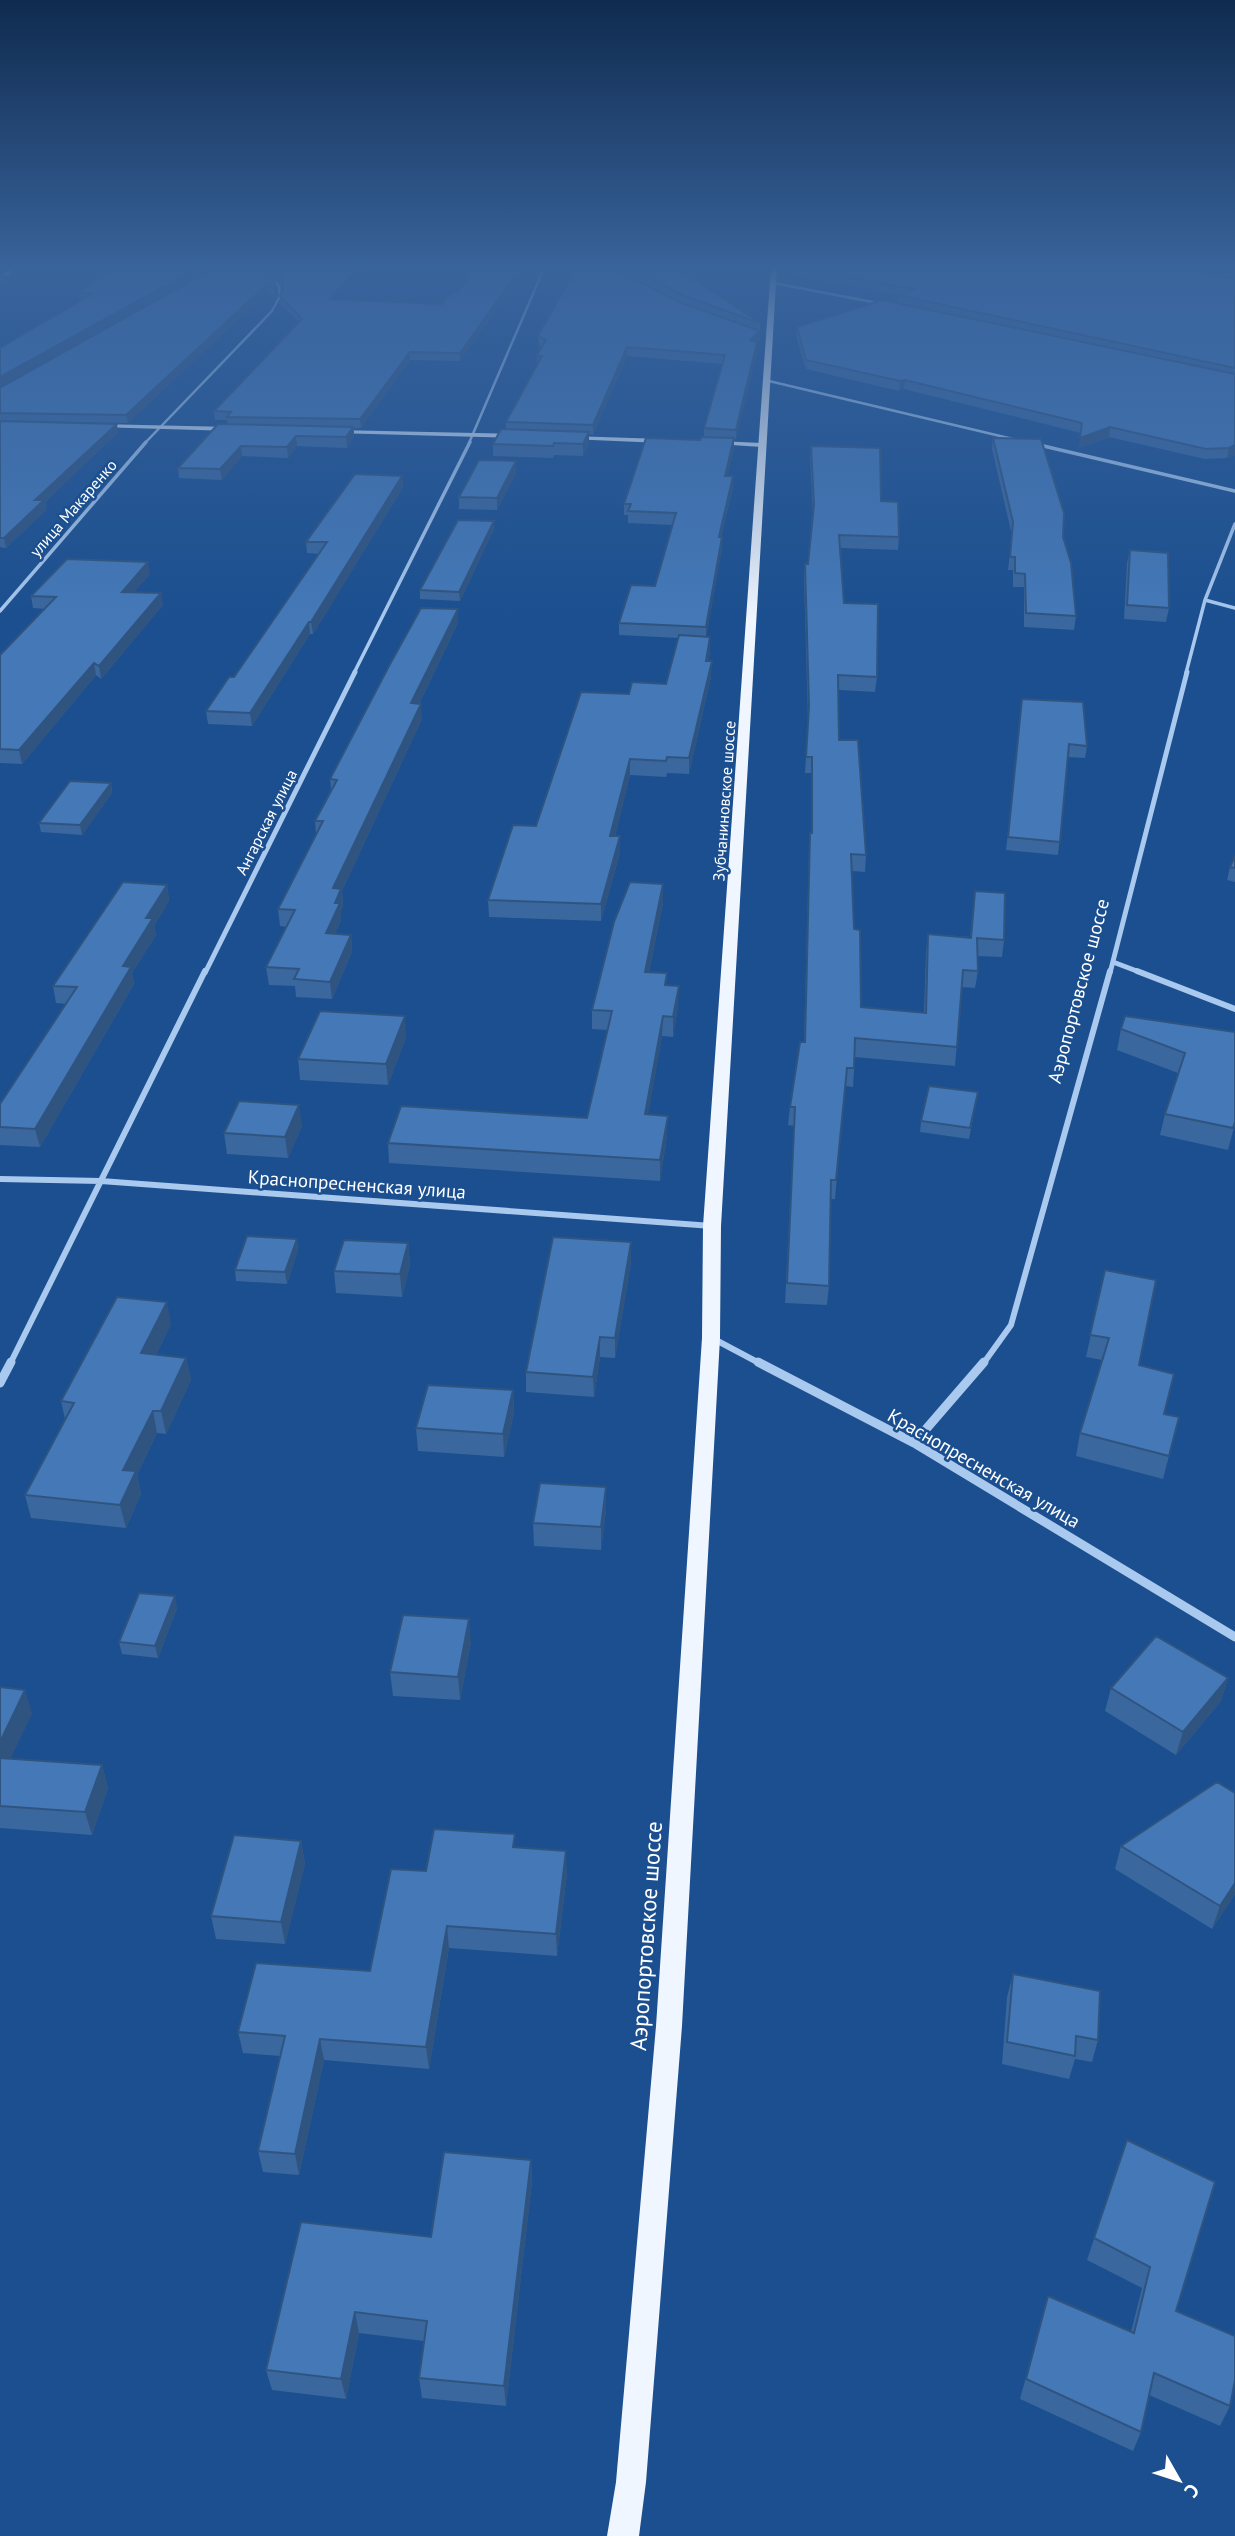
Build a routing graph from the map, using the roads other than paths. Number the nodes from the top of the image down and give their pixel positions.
1 (201, 384) edge
2 (495, 384) edge
3 (769, 384) edge
4 (779, 384) edge
5 (93, 426) edge
6 (159, 427) junction
7 (241, 429) edge
8 (323, 431) edge
9 (473, 435) junction
10 (528, 437) edge
11 (555, 438) edge
12 (666, 442) edge
13 (707, 443) edge
14 (762, 445) junction
15 (1235, 491) edge
16 (1235, 524) edge
17 (1205, 600) junction
18 (1235, 608) edge
19 (0, 611) edge
20 (1113, 962) junction
21 (1235, 1009) edge
22 (0, 1179) edge
23 (101, 1181) junction
24 (712, 1226) junction
25 (711, 1338) junction
26 (0, 1383) edge
27 (914, 1443) junction
28 (1235, 1637) edge
29 (623, 2536) edge

1 - 6 street, улица Макаренко
2 - 9 street, Ангарская улица
3 - 14 main road, Зубчаниновское шоссе
4 - 15 street
5 - 6 street
6 - 7 street
6 - 19 street, улица Макаренко
8 - 9 street
9 - 10 street
9 - 23 street, Ангарская улица
11 - 12 street
13 - 14 street
14 - 24 main road, Зубчаниновское шоссе
16 - 17 street, Аэропортовское шоссе
17 - 18 street
17 - 20 street, Аэропортовское шоссе
20 - 21 street
20 - 27 street, Аэропортовское шоссе
22 - 23 street, Краснопресненская улица
23 - 24 street, Краснопресненская улица
23 - 26 street, Ангарская улица
24 - 25 main road, Зубчаниновское шоссе
25 - 27 street, Краснопресненская улица
25 - 29 main road, Аэропортовское шоссе
27 - 28 street, Краснопресненская улица

